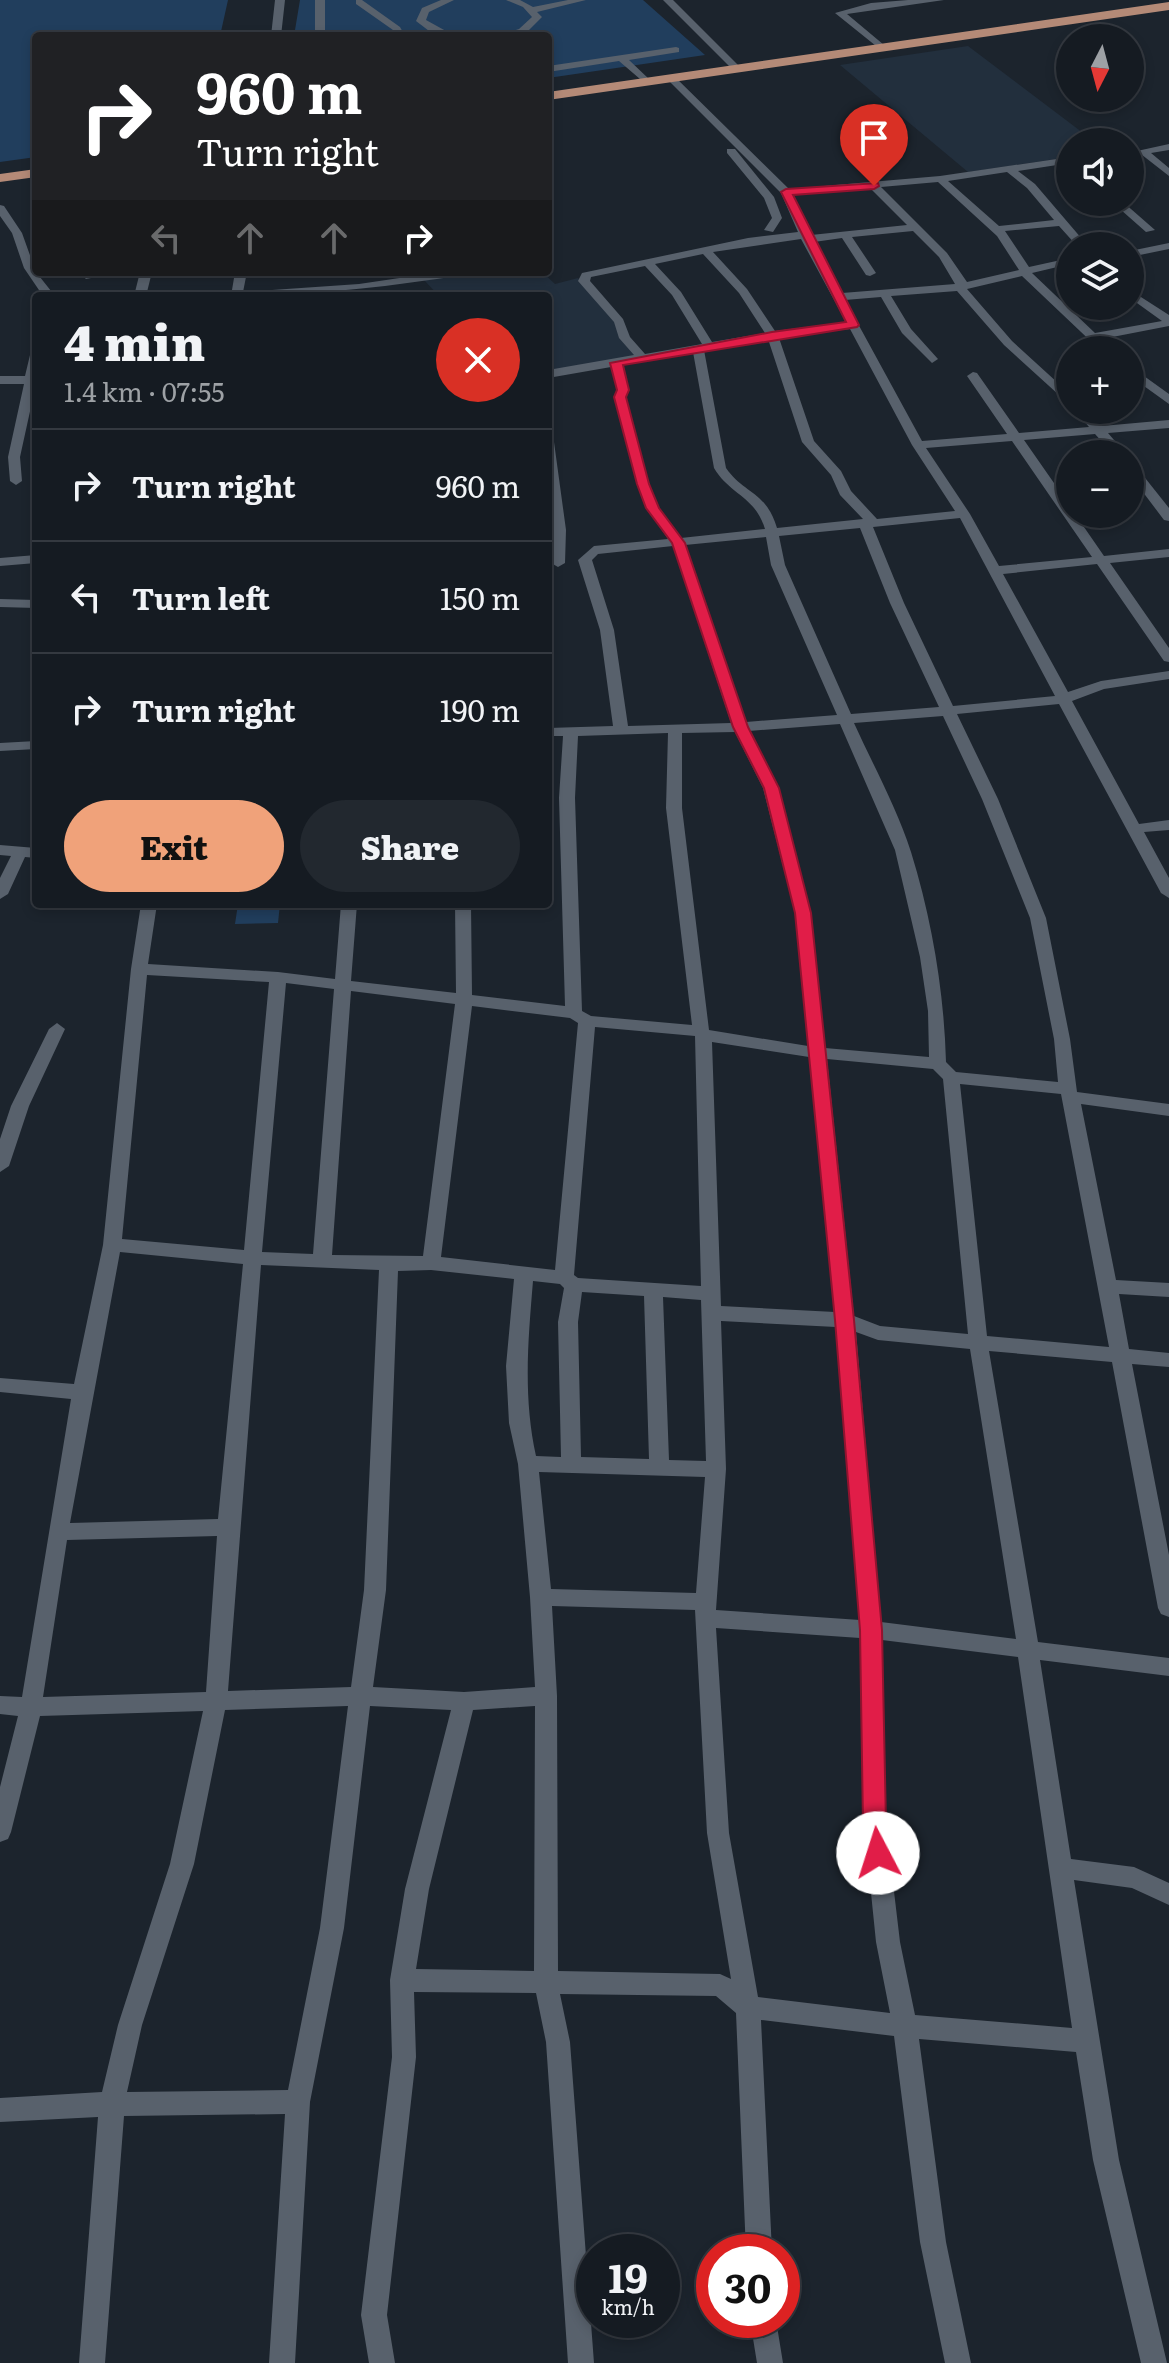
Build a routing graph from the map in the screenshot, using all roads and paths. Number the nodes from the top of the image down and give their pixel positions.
1 (280, 0) edge
2 (320, 0) edge
3 (449, 0) edge
4 (511, 0) edge
5 (668, 0) edge
6 (939, 0) edge
7 (573, 1) edge
8 (359, 2) dead end
9 (874, 3) edge
10 (1158, 4) edge
11 (533, 10) junction
12 (425, 26) junction
13 (276, 32) edge
14 (320, 32) edge
15 (398, 32) edge
16 (440, 32) edge
17 (517, 32) edge
18 (881, 47) junction
19 (676, 50) dead end
20 (621, 58) junction
21 (552, 68) edge
22 (736, 68) junction
23 (671, 78) junction
24 (647, 82) junction
25 (683, 90) junction
26 (552, 95) edge
27 (1169, 147) edge
28 (1144, 151) edge
29 (1144, 157) edge
30 (1056, 162) edge
31 (1011, 170) junction
32 (1169, 173) edge
33 (32, 174) edge
34 (0, 178) edge
35 (940, 179) junction
36 (874, 186) junction
37 (786, 192) junction
38 (0, 208) edge
39 (1134, 216) edge
40 (1062, 222) junction
41 (916, 227) junction
42 (997, 229) junction
43 (769, 230) dead end
44 (1150, 230) dead end
45 (1071, 232) edge
46 (845, 235) junction
47 (806, 237) junction
48 (1169, 246) edge
49 (705, 250) junction
50 (1144, 251) edge
51 (647, 262) junction
52 (1056, 265) edge
53 (32, 271) edge
54 (870, 273) dead end
55 (1026, 274) junction
56 (449, 276) edge
57 (960, 287) junction
58 (295, 292) edge
59 (884, 293) junction
60 (838, 297) junction
61 (1144, 303) edge
62 (1169, 322) edge
63 (853, 325) junction
64 (772, 335) junction
65 (1091, 336) edge
66 (1097, 336) edge
67 (703, 347) junction
68 (643, 358) junction
69 (932, 359) dead end
70 (616, 363) junction
71 (552, 373) edge
72 (973, 376) dead end
73 (0, 380) edge
74 (32, 380) edge
75 (1144, 381) edge
76 (32, 388) edge
77 (1056, 388) edge
78 (1169, 400) edge
79 (1095, 424) edge
80 (1169, 424) edge
81 (1101, 430) junction
82 (1014, 437) junction
83 (1109, 440) edge
84 (918, 445) junction
85 (552, 474) edge
86 (16, 481) dead end
87 (1144, 485) edge
88 (964, 514) junction
89 (1169, 517) edge
90 (869, 523) junction
91 (770, 531) junction
92 (678, 543) junction
93 (1169, 553) edge
94 (32, 559) edge
95 (1100, 560) junction
96 (0, 562) edge
97 (553, 563) edge
98 (587, 568) junction
99 (993, 571) junction
100 (0, 603) edge
101 (32, 604) edge
102 (1169, 658) edge
103 (1168, 677) edge
104 (1063, 699) junction
105 (948, 711) junction
106 (846, 720) junction
107 (740, 727) junction
108 (621, 728) junction
109 (675, 729) junction
110 (571, 731) junction
111 (552, 732) edge
112 (32, 745) edge
113 (0, 747) edge
114 (1169, 825) edge
115 (1132, 829) junction
116 (0, 850) edge
117 (28, 853) edge
118 (1169, 893) edge
119 (0, 894) edge
120 (148, 908) edge
121 (349, 908) edge
122 (463, 908) edge
123 (139, 969) junction
124 (278, 977) junction
125 (342, 987) junction
126 (464, 1001) junction
127 (580, 1017) junction
128 (57, 1029) dead end
129 (702, 1033) junction
130 (818, 1053) junction
131 (944, 1071) junction
132 (1069, 1093) junction
133 (0, 1105) edge
134 (20, 1106) junction
135 (1169, 1110) edge
136 (0, 1166) edge
137 (112, 1245) junction
138 (252, 1258) junction
139 (322, 1260) junction
140 (431, 1263) junction
141 (389, 1264) junction
142 (524, 1275) junction
143 (569, 1281) junction
144 (1109, 1287) junction
145 (653, 1288) junction
146 (1169, 1290) edge
147 (711, 1303) junction
148 (845, 1320) junction
149 (978, 1341) junction
150 (1118, 1355) junction
151 (1169, 1360) edge
152 (0, 1385) edge
153 (81, 1392) junction
154 (528, 1464) junction
155 (571, 1465) junction
156 (659, 1468) junction
157 (716, 1469) junction
158 (228, 1527) junction
159 (59, 1532) junction
160 (541, 1597) junction
161 (1169, 1608) edge
162 (705, 1610) junction
163 (871, 1630) junction
164 (1028, 1649) junction
165 (1169, 1667) edge
166 (360, 1696) junction
167 (546, 1696) junction
168 (216, 1701) junction
169 (464, 1701) junction
170 (0, 1705) edge
171 (31, 1707) junction
172 (0, 1832) edge
173 (1062, 1868) junction
174 (1169, 1894) edge
175 (402, 1980) junction
176 (546, 1985) junction
177 (748, 2007) junction
178 (905, 2026) junction
179 (1086, 2041) junction
180 (298, 2102) junction
181 (112, 2104) junction
182 (0, 2110) edge
183 (758, 2234) edge
184 (766, 2338) edge
185 (92, 2363) edge
186 (282, 2363) edge
187 (382, 2363) edge
188 (581, 2363) edge
189 (770, 2363) edge
190 (958, 2363) edge
191 (1154, 2363) edge

1 - 13 street
2 - 14 street
3 - 12 street
4 - 11 street
5 - 22 street
6 - 9 street
7 - 11 street
8 - 15 street
9 - 18 street
10 - 18 main road
11 - 17 street
12 - 15 street
12 - 16 street
18 - 22 main road
19 - 20 street
20 - 21 street
20 - 24 street
22 - 23 main road
23 - 24 main road
23 - 25 street
24 - 26 main road
25 - 37 street
25 - 43 street
27 - 28 street
29 - 32 street
30 - 31 street
31 - 35 street
31 - 40 street
33 - 34 main road
35 - 36 street
35 - 42 street
36 - 37 street
36 - 41 street
37 - 47 street
38 - 53 street
39 - 44 street
40 - 42 street
40 - 45 street
41 - 46 street
41 - 57 street
42 - 55 street
46 - 47 street
46 - 54 street
47 - 49 street
47 - 60 street
48 - 50 street
49 - 51 street
49 - 64 street
51 - 67 street
51 - 68 street
52 - 55 street
55 - 57 street
55 - 65 street
56 - 58 street
57 - 59 street
57 - 77 street
59 - 60 street
59 - 69 street
60 - 63 street
61 - 62 street
62 - 66 street
63 - 64 street
63 - 84 street
64 - 67 street
64 - 90 street
67 - 68 street
67 - 91 street
68 - 70 street
70 - 71 street
70 - 92 street
72 - 82 street
73 - 74 street
75 - 78 street
76 - 86 street
79 - 81 street
80 - 81 street
81 - 82 street
81 - 83 street
82 - 84 street
82 - 95 street
84 - 88 street
85 - 97 street
87 - 89 street
88 - 90 street
88 - 99 street
90 - 91 street
90 - 105 street
91 - 92 street
91 - 106 street
92 - 98 street
92 - 107 street
93 - 95 street
94 - 96 street
95 - 99 street
95 - 102 street
97 - 98 street
98 - 108 street
99 - 104 street
100 - 101 street
103 - 104 street
104 - 105 street
104 - 115 street
105 - 106 street
105 - 132 street
106 - 107 street
106 - 131 street
107 - 109 street
107 - 130 street
108 - 109 street
108 - 110 street
109 - 129 street
110 - 111 street
110 - 127 street
112 - 113 street
114 - 115 street
115 - 118 street
116 - 117 street
117 - 119 street
120 - 123 street
121 - 125 street
122 - 126 street
123 - 124 street
123 - 137 street
124 - 125 street
124 - 138 street
125 - 126 street
125 - 139 street
126 - 127 street
126 - 140 street
127 - 129 street
127 - 143 street
128 - 134 street
129 - 130 street
129 - 147 street
130 - 131 street
130 - 148 street
131 - 132 street
131 - 149 street
132 - 135 street
132 - 144 street
133 - 134 street
134 - 136 street
137 - 138 street
137 - 153 street
138 - 139 street
138 - 158 street
139 - 141 street
140 - 141 street
140 - 142 street
141 - 166 street
142 - 143 street
142 - 154 street
143 - 145 street
143 - 155 street
144 - 146 street
144 - 150 street
145 - 147 street
145 - 156 street
147 - 148 street
147 - 157 street
148 - 149 street
148 - 163 street
149 - 150 street
149 - 164 street
150 - 151 street
150 - 161 street
152 - 153 street
153 - 159 street
154 - 155 street
154 - 160 street
155 - 156 street
156 - 157 street
157 - 162 street
158 - 159 street
158 - 168 street
159 - 171 street
160 - 162 street
160 - 167 street
162 - 163 street
162 - 177 street
163 - 164 street
163 - 178 street
164 - 165 street
164 - 173 street
166 - 168 street
166 - 169 street
166 - 180 street
167 - 169 street
167 - 176 street
168 - 171 street
168 - 181 street
169 - 175 street
170 - 171 street
171 - 172 street
173 - 174 street
173 - 179 street
175 - 176 street
175 - 187 street
176 - 177 street
176 - 188 street
177 - 178 street
177 - 183 street
178 - 179 street
178 - 190 street
179 - 191 street
180 - 181 street
180 - 186 street
181 - 182 street
181 - 185 street
184 - 189 street

